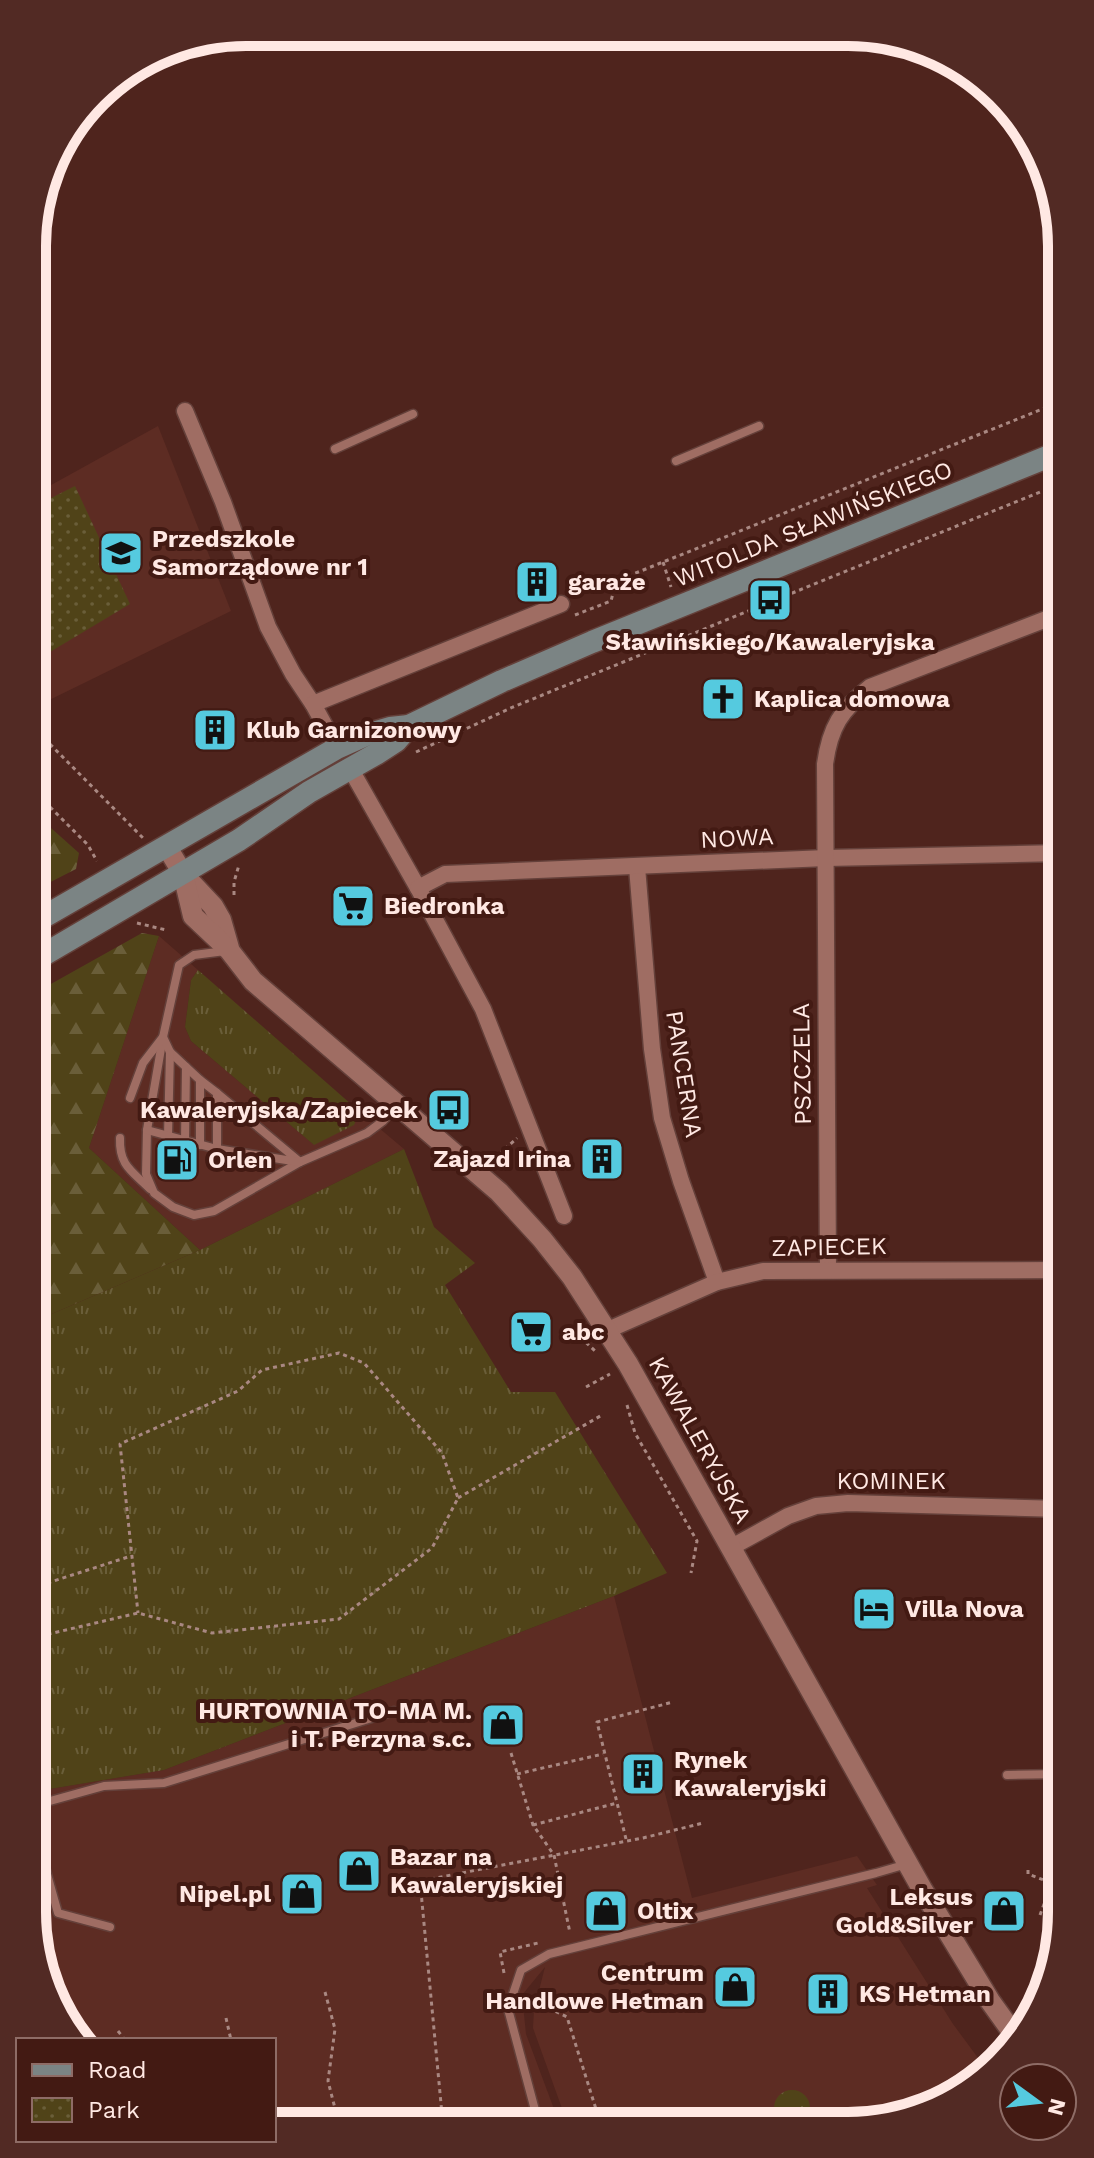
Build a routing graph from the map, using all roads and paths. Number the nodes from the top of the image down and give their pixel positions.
1 (1048, 407) edge
2 (185, 411) dead end
3 (413, 414) dead end
4 (759, 426) dead end
5 (335, 449) dead end
6 (1048, 457) edge
7 (676, 461) dead end
8 (1048, 489) edge
9 (671, 587) dead end
10 (561, 604) dead end
11 (1048, 618) edge
12 (684, 627) dead end
13 (687, 636) junction
14 (313, 704) junction
15 (409, 726) junction
16 (46, 739) edge
17 (337, 748) junction
18 (408, 756) dead end
19 (350, 768) junction
20 (46, 803) edge
21 (157, 845) junction
22 (1048, 853) edge
23 (243, 856) dead end
24 (826, 858) junction
25 (97, 861) dead end
26 (637, 867) junction
27 (183, 874) junction
28 (418, 888) junction
29 (234, 895) dead end
30 (46, 915) edge
31 (136, 922) dead end
32 (166, 930) dead end
33 (229, 950) junction
34 (46, 953) edge
35 (163, 1037) junction
36 (170, 1052) junction
37 (186, 1067) junction
38 (200, 1080) junction
39 (217, 1093) junction
40 (130, 1098) dead end
41 (397, 1105) junction
42 (147, 1130) junction
43 (168, 1136) junction
44 (518, 1137) dead end
45 (120, 1138) dead end
46 (185, 1141) junction
47 (200, 1145) junction
48 (217, 1149) junction
49 (493, 1160) dead end
50 (300, 1162) junction
51 (154, 1193) junction
52 (564, 1216) dead end
53 (828, 1270) junction
54 (1048, 1270) edge
55 (717, 1282) junction
56 (567, 1328) dead end
57 (608, 1330) junction
58 (595, 1351) dead end
59 (617, 1370) dead end
60 (611, 1373) junction
61 (617, 1383) dead end
62 (586, 1387) dead end
63 (627, 1406) dead end
64 (602, 1415) dead end
65 (458, 1498) junction
66 (1048, 1509) edge
67 (730, 1548) junction
68 (132, 1556) junction
69 (691, 1573) dead end
70 (46, 1584) edge
71 (138, 1613) junction
72 (46, 1635) edge
73 (673, 1702) dead end
74 (394, 1711) dead end
75 (511, 1753) dead end
76 (605, 1753) junction
77 (517, 1774) junction
78 (1048, 1774) edge
79 (1007, 1775) dead end
80 (46, 1802) edge
81 (617, 1803) junction
82 (703, 1823) dead end
83 (533, 1825) junction
84 (627, 1841) junction
85 (554, 1855) junction
86 (908, 1864) junction
87 (1028, 1870) dead end
88 (46, 1871) edge
89 (1048, 1884) edge
90 (1048, 1893) edge
91 (1040, 1915) dead end
92 (110, 1927) dead end
93 (571, 1935) dead end
94 (543, 1942) dead end
95 (514, 1990) junction
96 (325, 1992) dead end
97 (226, 2018) dead end
98 (1014, 2024) edge
99 (118, 2031) dead end
100 (123, 2038) edge
101 (231, 2038) edge
102 (336, 2112) edge
103 (442, 2112) edge
104 (536, 2112) edge
105 (597, 2112) edge

1 - 9 path
2 - 14 street
3 - 5 lane
4 - 7 lane
6 - 15 main road, WITOLDA SŁAWIŃSKIEGO
8 - 13 path
10 - 14 street
11 - 24 street, PSZCZELA
12 - 13 path
13 - 18 path
14 - 17 street
15 - 17 main road, WITOLDA SŁAWIŃSKIEGO
15 - 19 main road, WITOLDA SŁAWIŃSKIEGO
16 - 21 path
17 - 19 main road
17 - 21 main road, WITOLDA SŁAWIŃSKIEGO
19 - 27 main road, WITOLDA SŁAWIŃSKIEGO
19 - 28 street
20 - 25 path
21 - 27 street, KAWALERYJSKA
21 - 30 main road, WITOLDA SŁAWIŃSKIEGO
22 - 24 street, NOWA
23 - 29 path
24 - 26 street, NOWA
24 - 53 street, PSZCZELA
26 - 28 street, NOWA
26 - 55 street, PANCERNA
27 - 33 street, KAWALERYJSKA
27 - 34 main road, WITOLDA SŁAWIŃSKIEGO
28 - 52 street
31 - 32 path
33 - 35 lane
33 - 41 street, KAWALERYJSKA
35 - 36 lane
35 - 40 lane
35 - 42 lane
36 - 37 lane
36 - 43 lane
37 - 38 lane
37 - 46 lane
38 - 39 lane
38 - 47 lane
39 - 48 lane
39 - 50 lane
41 - 50 lane
41 - 57 street, KAWALERYJSKA
42 - 43 lane
42 - 51 lane
43 - 46 lane
44 - 49 path
45 - 51 lane
46 - 47 lane
47 - 48 lane
48 - 50 lane
50 - 51 lane
53 - 54 street, ZAPIECEK
53 - 55 street, ZAPIECEK
55 - 57 street, ZAPIECEK
56 - 58 path
57 - 67 street, KAWALERYJSKA
59 - 60 path
60 - 61 path
60 - 62 path
63 - 69 path
64 - 65 path
65 - 68 path
65 - 71 path
66 - 67 street, KOMINEK
67 - 86 street, KAWALERYJSKA
68 - 70 path
68 - 71 path
71 - 72 path
73 - 76 path
74 - 80 lane
75 - 77 path
76 - 77 path
76 - 81 path
77 - 83 path
78 - 79 lane
81 - 83 path
81 - 84 path
82 - 84 path
83 - 85 path
84 - 85 path
85 - 93 path
85 - 103 path
86 - 95 lane
86 - 98 street, KAWALERYJSKA
87 - 89 path
88 - 92 lane
90 - 91 path
94 - 95 path
95 - 104 lane
95 - 105 path
96 - 102 path
97 - 101 path
99 - 100 path

